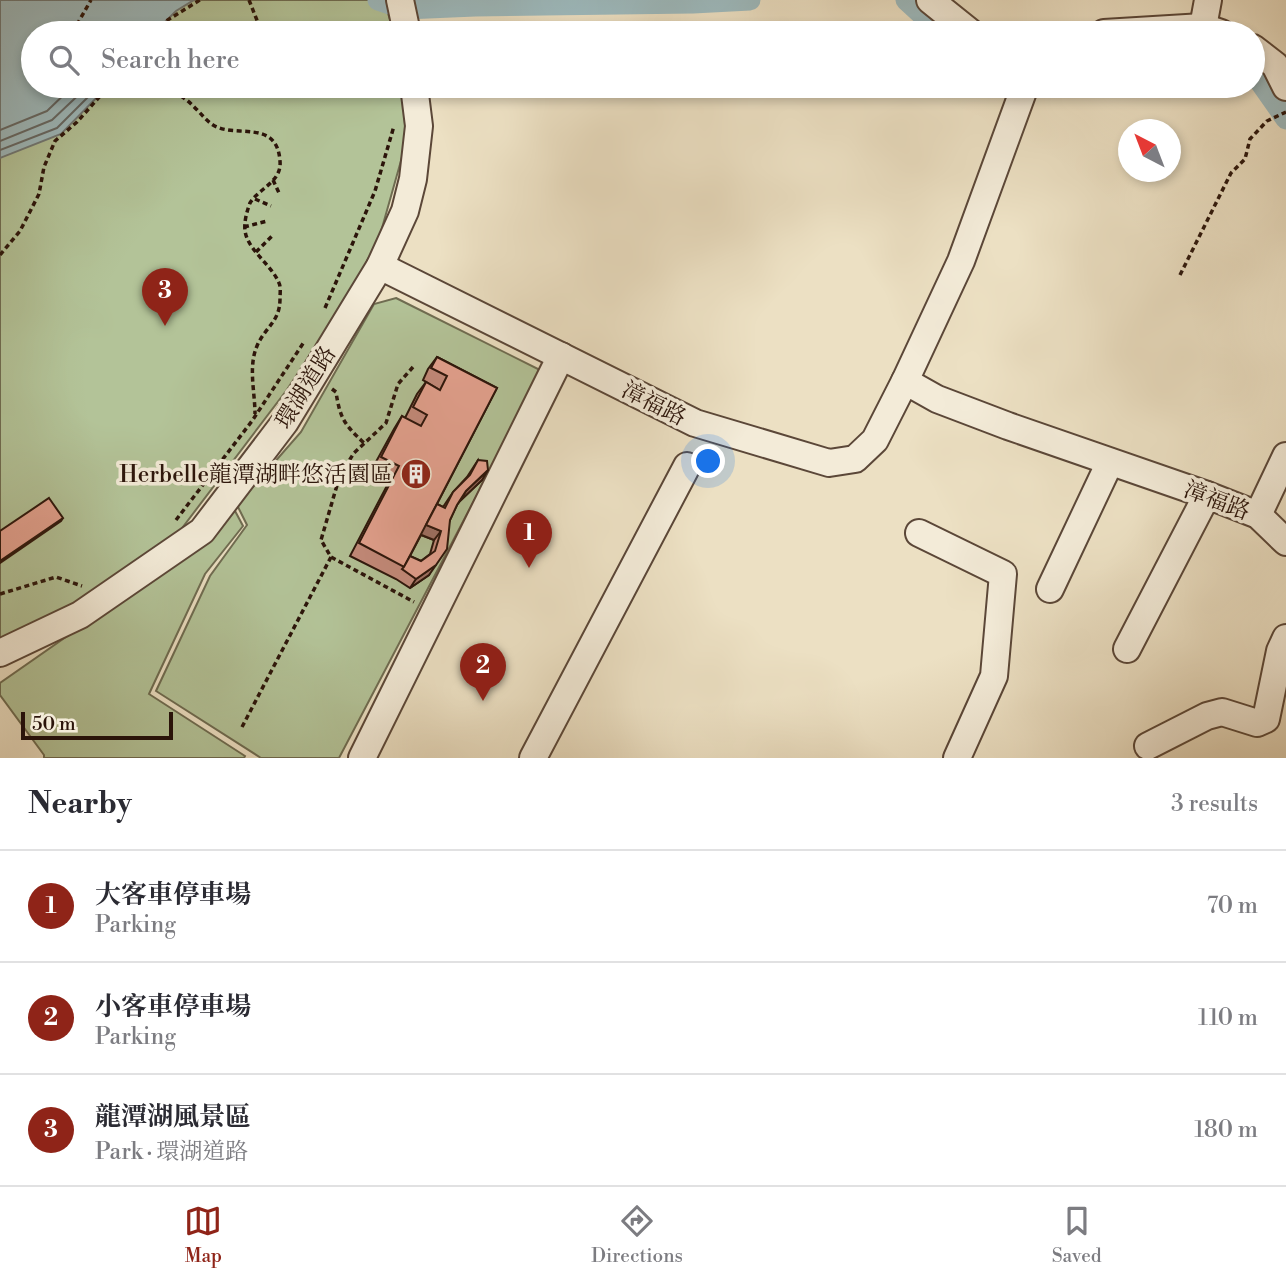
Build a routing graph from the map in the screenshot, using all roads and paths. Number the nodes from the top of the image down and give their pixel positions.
1 (91, 0) edge
2 (200, 0) edge
3 (249, 0) edge
4 (930, 0) edge
5 (1208, 0) edge
6 (79, 21) edge
7 (166, 21) edge
8 (257, 21) edge
9 (956, 21) edge
10 (1211, 21) edge
11 (1265, 57) edge
12 (1286, 87) edge
13 (98, 98) edge
14 (182, 98) edge
15 (416, 98) edge
16 (1021, 98) edge
17 (1286, 112) edge
18 (395, 124) dead end
19 (273, 180) junction
20 (280, 195) dead end
21 (255, 199) junction
22 (271, 206) dead end
23 (267, 221) dead end
24 (244, 227) junction
25 (272, 236) dead end
26 (256, 253) junction
27 (0, 255) edge
28 (380, 266) junction
29 (1180, 275) dead end
30 (322, 315) dead end
31 (307, 337) dead end
32 (561, 356) junction
33 (413, 367) dead end
34 (314, 375) junction
35 (905, 381) junction
36 (255, 416) junction
37 (365, 443) junction
38 (1286, 456) edge
39 (1110, 462) junction
40 (687, 466) dead end
41 (1207, 495) junction
42 (1258, 515) junction
43 (171, 526) dead end
44 (919, 533) dead end
45 (1286, 542) edge
46 (331, 557) junction
47 (85, 587) dead end
48 (1050, 589) dead end
49 (0, 594) edge
50 (434, 612) junction
51 (1284, 647) edge
52 (1127, 649) dead end
53 (0, 653) edge
54 (242, 727) dead end
55 (1148, 746) dead end
56 (362, 758) edge
57 (533, 758) edge
58 (957, 758) edge

1 - 6 path
2 - 7 path
3 - 8 path
4 - 9 street
5 - 10 street
11 - 12 street
13 - 27 path
14 - 19 path
15 - 28 street, 環湖道路
16 - 35 street, 漳福路
17 - 29 path
18 - 30 path
19 - 20 path
19 - 21 path
21 - 22 path
21 - 24 path
23 - 24 path
24 - 26 path
25 - 26 path
26 - 36 path
28 - 32 street, 漳福路
28 - 34 street, 環湖道路
31 - 36 path
32 - 35 street, 漳福路
32 - 50 street
33 - 37 path
34 - 37 path
34 - 53 street, 環湖道路
35 - 39 street, 漳福路
36 - 43 path
37 - 46 path
38 - 42 street
39 - 41 street, 漳福路
39 - 48 street
40 - 57 street
41 - 42 street, 漳福路
41 - 52 street
42 - 45 street, 漳福路
44 - 58 street
46 - 50 path
46 - 54 path
47 - 49 path
50 - 56 street
51 - 55 street

